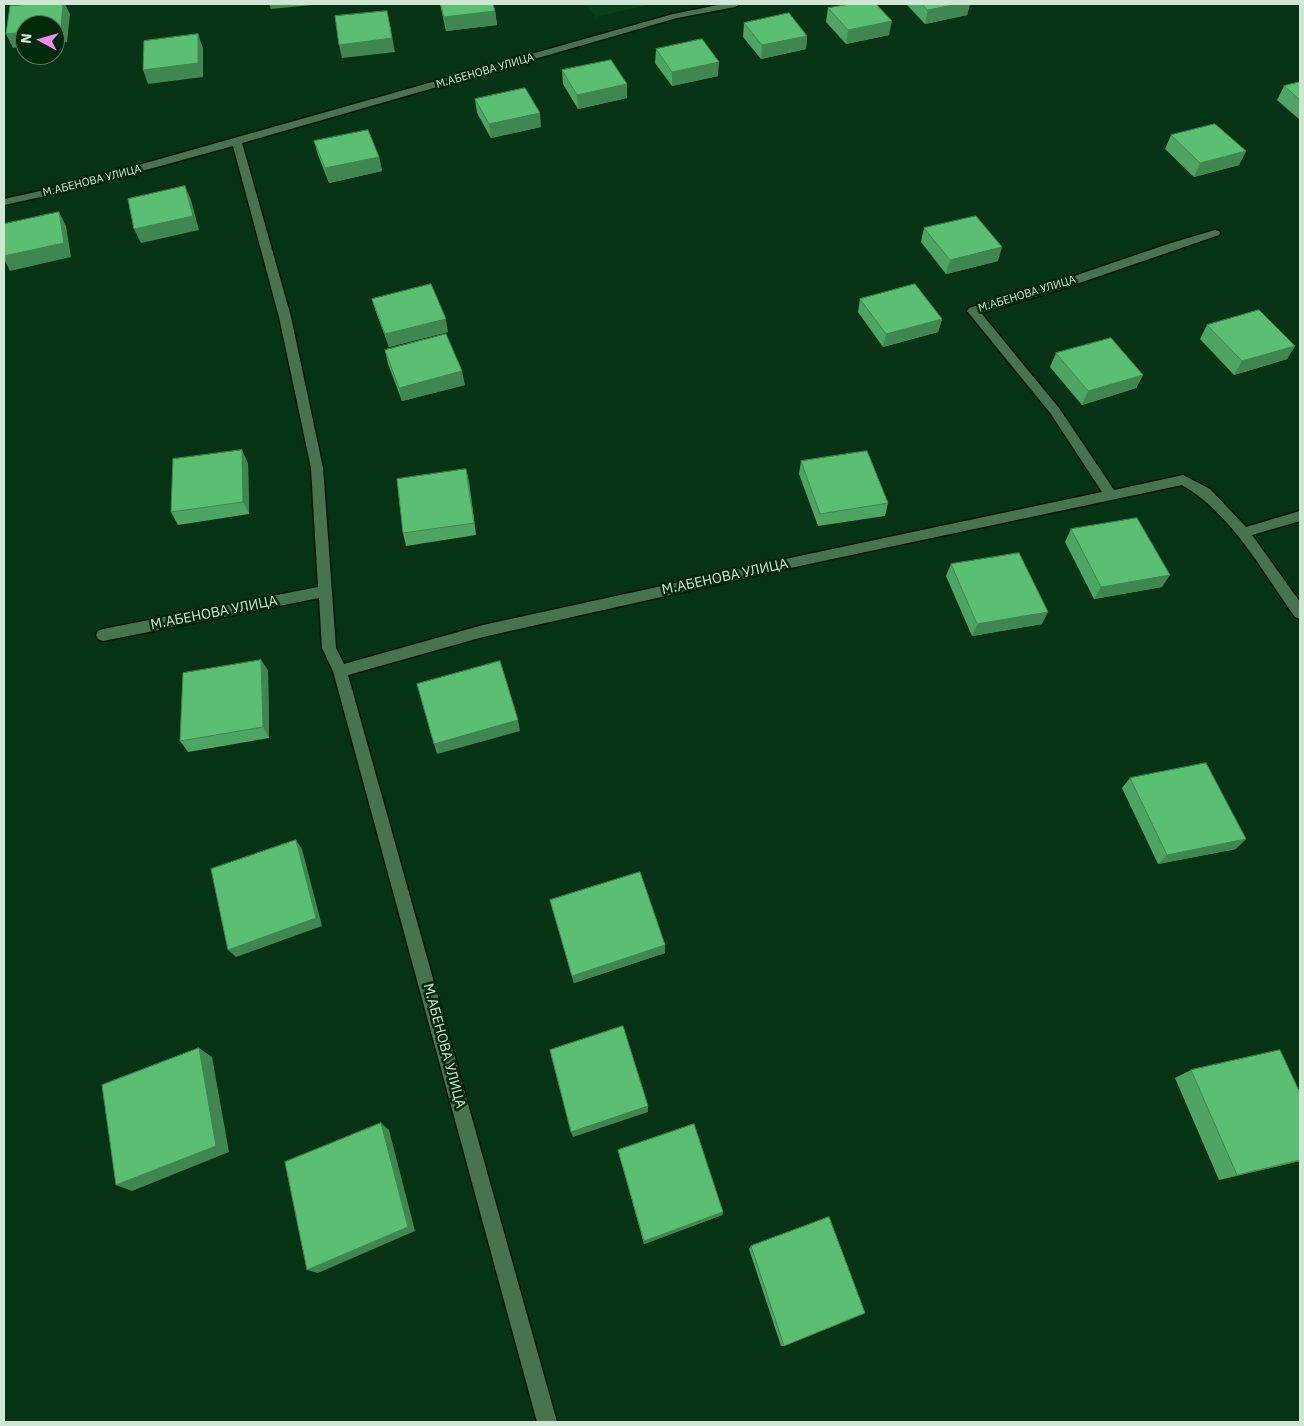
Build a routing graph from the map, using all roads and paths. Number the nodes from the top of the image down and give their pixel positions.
1 (735, 4) edge
2 (237, 142) junction
3 (4, 202) edge
4 (1215, 233) dead end
5 (1111, 495) junction
6 (1300, 516) edge
7 (1243, 533) junction
8 (325, 591) junction
9 (1300, 613) edge
10 (103, 635) dead end
11 (340, 671) junction
12 (547, 1422) edge

1 - 2 street, М.АБЕНОВА УЛИЦА
2 - 3 street, М.АБЕНОВА УЛИЦА
2 - 8 street, М.АБЕНОВА УЛИЦА
4 - 5 street, М.АБЕНОВА УЛИЦА
5 - 7 street, М.АБЕНОВА УЛИЦА
5 - 11 street, М.АБЕНОВА УЛИЦА
6 - 7 street
7 - 9 street, М.АБЕНОВА УЛИЦА
8 - 10 street, М.АБЕНОВА УЛИЦА
8 - 11 street, М.АБЕНОВА УЛИЦА
11 - 12 street, М.АБЕНОВА УЛИЦА

